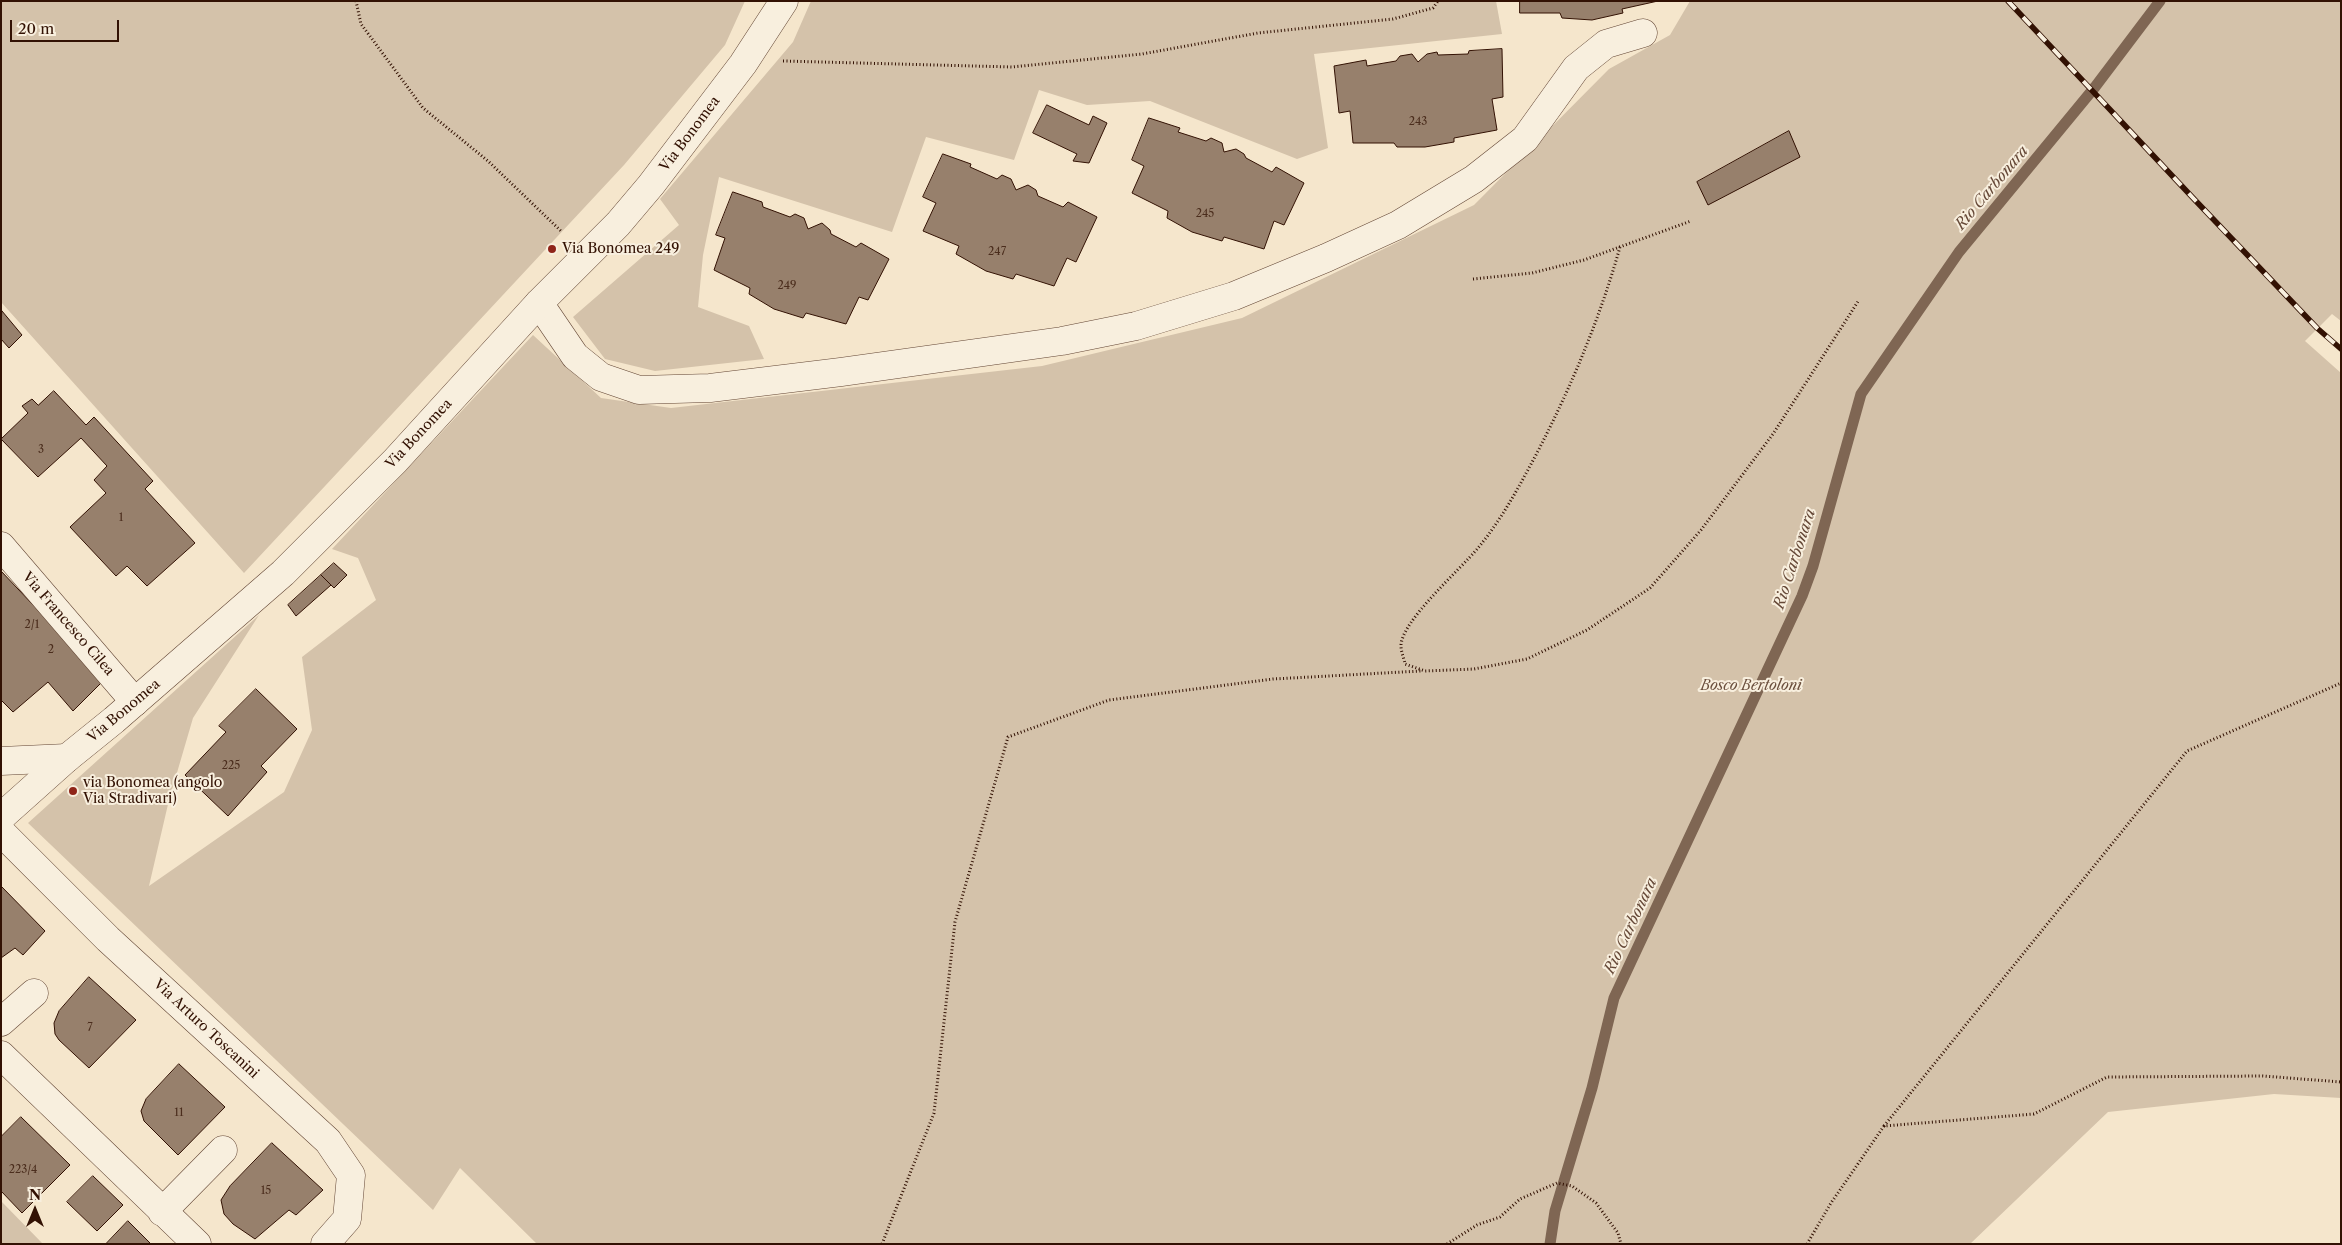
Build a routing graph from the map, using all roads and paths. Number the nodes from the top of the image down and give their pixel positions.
1 (356, 1) edge
2 (784, 1) edge
3 (1438, 1) edge
4 (1643, 33) dead end
5 (743, 64) junction
6 (1691, 222) dead end
7 (1620, 247) junction
8 (586, 255) junction
9 (1473, 279) dead end
10 (1859, 300) dead end
11 (538, 303) junction
12 (1, 546) edge
13 (1425, 671) junction
14 (2341, 683) edge
15 (134, 702) junction
16 (67, 758) junction
17 (1, 761) edge
18 (1, 817) edge
19 (1, 832) edge
20 (34, 993) dead end
21 (1, 1022) edge
22 (1, 1055) edge
23 (2341, 1082) edge
24 (1884, 1126) junction
25 (223, 1150) dead end
26 (162, 1212) junction
27 (197, 1244) edge
28 (325, 1244) edge
29 (882, 1244) edge
30 (1447, 1244) edge
31 (1621, 1244) edge
32 (1807, 1244) edge

1 - 8 path
2 - 5 street, Via Bonomea
3 - 5 path
4 - 11 street
5 - 8 street, Via Bonomea
6 - 7 path
7 - 9 path
7 - 13 path
8 - 11 street, Via Bonomea
10 - 13 path
11 - 15 street, Via Bonomea
12 - 15 street, Via Francesco Cilea
13 - 29 path
14 - 24 path
15 - 16 street, Via Bonomea
16 - 17 street
16 - 18 street, Via Bonomea
19 - 28 street, Via Arturo Toscanini
20 - 21 street
22 - 26 street
23 - 24 path
24 - 32 path
25 - 26 street
26 - 27 street
30 - 31 path

